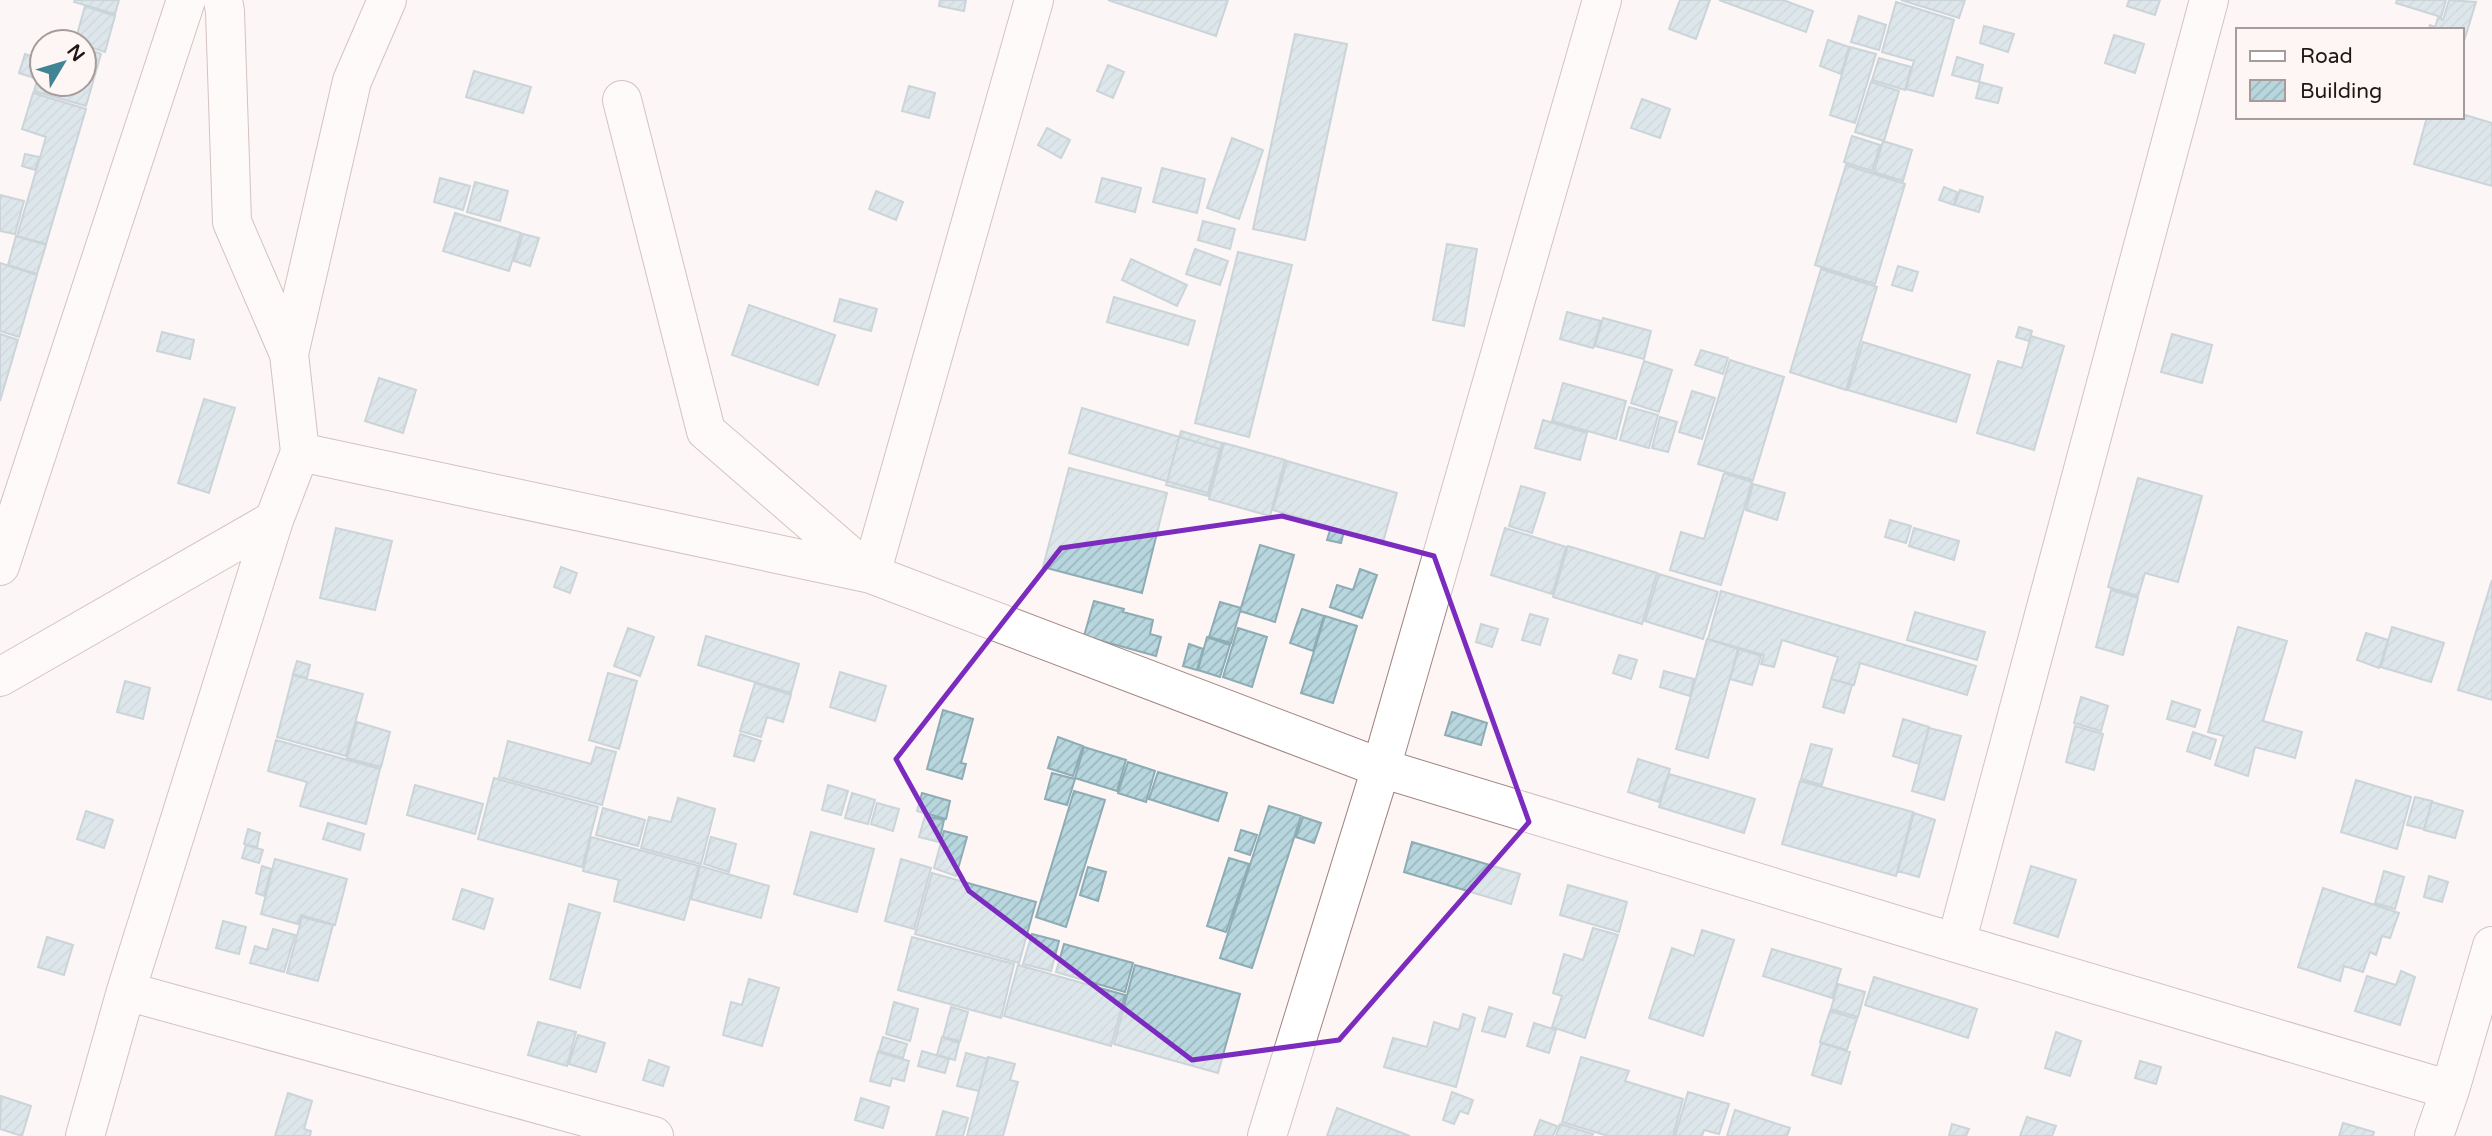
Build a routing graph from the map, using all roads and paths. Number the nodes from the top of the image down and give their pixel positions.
1 (186, 0) edge
2 (223, 0) edge
3 (387, 0) edge
4 (1034, 0) edge
5 (1602, 0) edge
6 (2209, 0) edge
7 (622, 100) dead end
8 (289, 354) junction
9 (300, 452) junction
10 (275, 520) junction
11 (0, 566) edge
12 (871, 574) junction
13 (0, 677) edge
14 (1381, 768) junction
15 (1956, 943) junction
16 (2492, 946) edge
17 (126, 991) junction
18 (2450, 1090) junction
19 (85, 1136) edge
20 (654, 1136) edge
21 (1267, 1136) edge
22 (2434, 1136) edge

1 - 11 street
2 - 8 street
3 - 8 street
4 - 12 street
5 - 14 street
6 - 15 street
7 - 12 street
8 - 9 street
9 - 10 street
9 - 12 street
10 - 13 street
10 - 17 street
12 - 14 street
14 - 15 street
14 - 21 street
15 - 18 street
16 - 18 street
17 - 19 street
17 - 20 street
18 - 22 street

